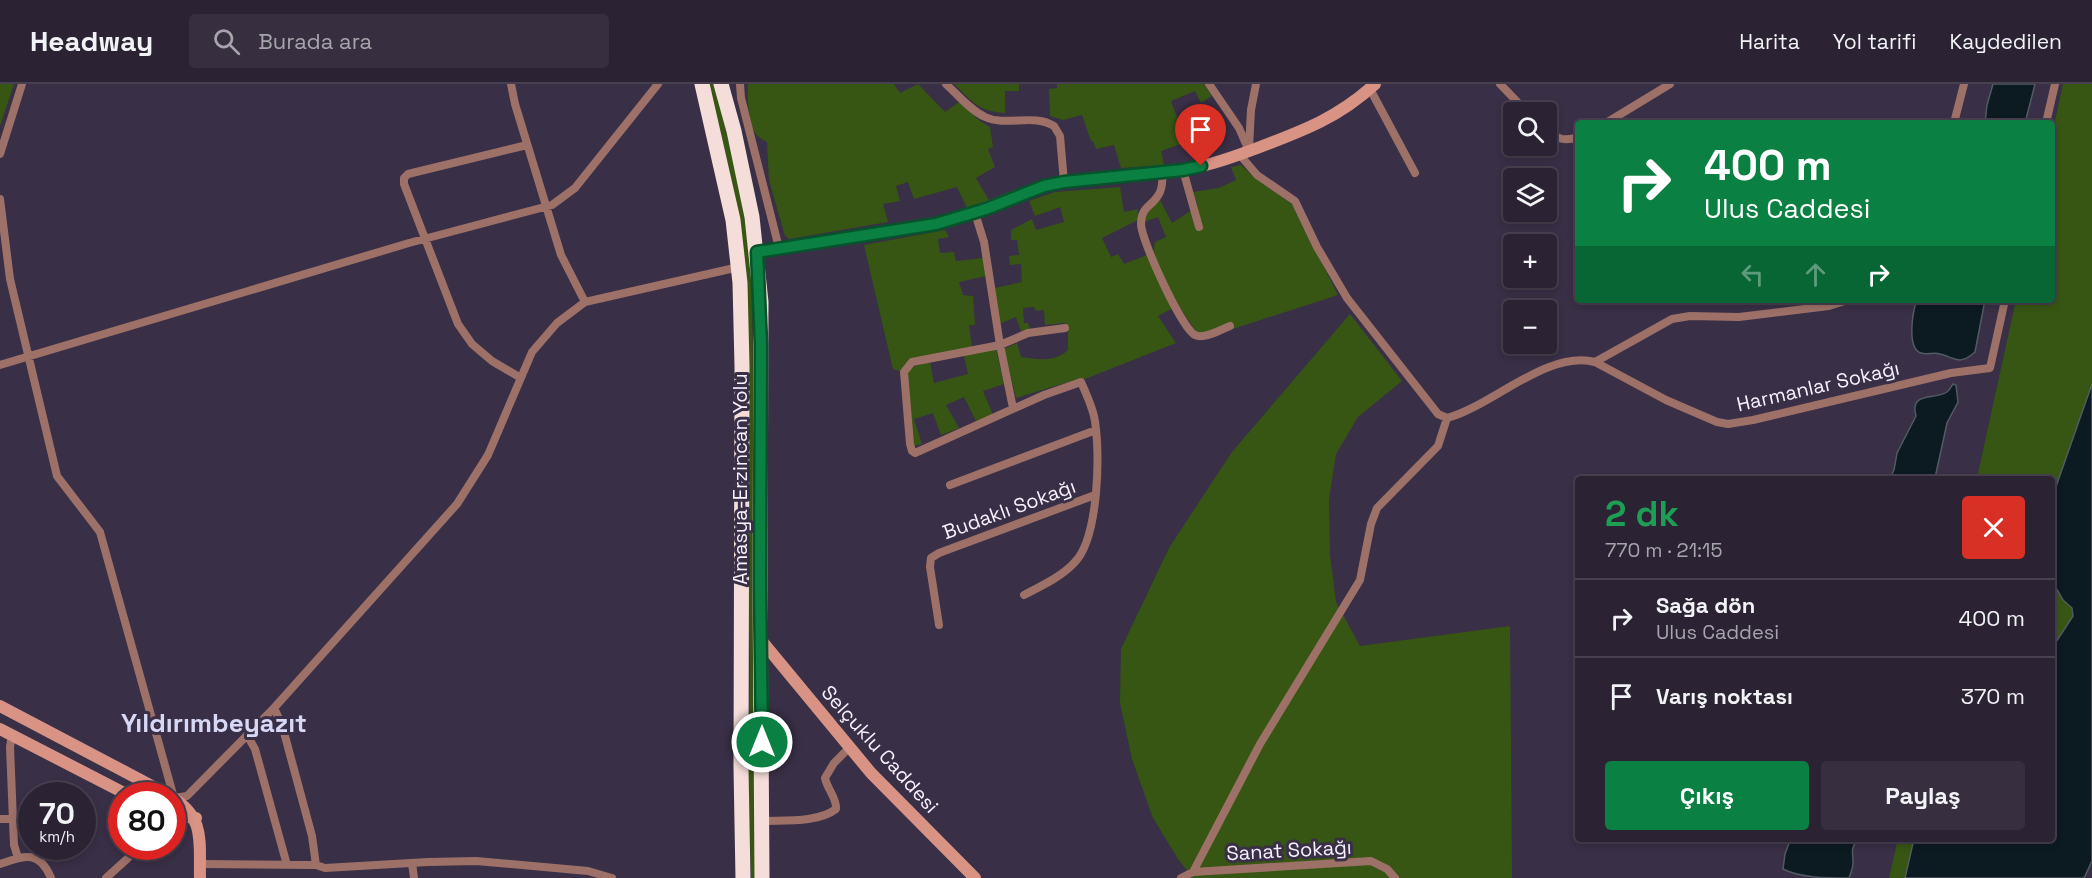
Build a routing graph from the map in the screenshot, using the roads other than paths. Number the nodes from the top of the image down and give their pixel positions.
1 (22, 84) edge
2 (511, 84) edge
3 (658, 84) edge
4 (702, 84) edge
5 (721, 84) edge
6 (740, 84) edge
7 (946, 84) edge
8 (1209, 84) edge
9 (1257, 84) edge
10 (1501, 84) edge
11 (1670, 84) edge
12 (1964, 84) edge
13 (2055, 84) edge
14 (1372, 86) edge
15 (1518, 102) edge
16 (1611, 120) edge
17 (1955, 120) edge
18 (2047, 120) edge
19 (1557, 138) edge
20 (1575, 138) edge
21 (527, 145) junction
22 (1244, 153) junction
23 (0, 154) edge
24 (1183, 170) junction
25 (1163, 172) junction
26 (1415, 173) dead end
27 (1064, 182) junction
28 (0, 199) edge
29 (546, 207) junction
30 (975, 213) junction
31 (1199, 227) dead end
32 (424, 239) junction
33 (779, 248) junction
34 (757, 252) junction
35 (739, 267) junction
36 (585, 302) junction
37 (1838, 303) edge
38 (2005, 303) edge
39 (1230, 326) dead end
40 (1065, 328) dead end
41 (1000, 345) junction
42 (28, 356) junction
43 (1595, 362) junction
44 (0, 365) edge
45 (521, 378) junction
46 (1013, 408) junction
47 (1447, 418) junction
48 (1096, 430) junction
49 (950, 485) dead end
50 (1095, 495) junction
51 (1024, 595) dead end
52 (939, 625) dead end
53 (762, 640) junction
54 (0, 706) edge
55 (274, 708) junction
56 (0, 729) edge
57 (12, 735) junction
58 (247, 735) junction
59 (849, 748) junction
60 (145, 782) edge
61 (168, 782) edge
62 (108, 785) edge
63 (186, 796) edge
64 (186, 806) edge
65 (186, 817) edge
66 (196, 818) junction
67 (0, 819) edge
68 (13, 819) junction
69 (762, 821) junction
70 (18, 858) joint
71 (38, 860) edge
72 (127, 860) edge
73 (412, 863) junction
74 (0, 864) edge
75 (200, 864) junction
76 (287, 865) junction
77 (316, 865) junction
78 (325, 868) junction
79 (1192, 872) junction
80 (51, 878) edge
81 (106, 878) edge
82 (200, 878) edge
83 (326, 878) edge
84 (414, 878) edge
85 (612, 878) edge
86 (743, 878) edge
87 (762, 878) edge
88 (975, 878) edge
89 (1181, 878) edge
90 (1395, 878) edge

1 - 23 street
2 - 21 street
3 - 29 street
4 - 35 highway, Amasya-Erzincan Yolu
5 - 34 highway, Amasya-Erzincan Yolu
6 - 33 street
7 - 27 street
8 - 22 street
9 - 22 street
10 - 15 street
11 - 16 street
12 - 17 street
13 - 18 street
14 - 22 street
14 - 26 street
19 - 20 street
21 - 29 street
21 - 32 street
22 - 24 street
22 - 47 street
24 - 25 street
24 - 31 street
25 - 27 street
25 - 39 street
27 - 30 street
28 - 42 street
29 - 32 street
29 - 36 street
30 - 33 street
30 - 41 street
32 - 42 street
32 - 45 street
33 - 34 street
34 - 53 highway, Amasya-Erzincan Yolu
35 - 36 street
35 - 86 highway, Amasya-Erzincan Yolu
36 - 45 street
37 - 43 street
38 - 43 street, Harmanlar Sokağı
40 - 41 street, Budaklı Sokağı
41 - 46 street
41 - 46 street, Budaklı Sokağı
42 - 44 street
42 - 61 street
43 - 47 street
45 - 55 street
46 - 48 street, Budaklı Sokağı
47 - 79 street
48 - 49 street
48 - 50 street, Budaklı Sokağı
50 - 51 street, Budaklı Sokağı
50 - 52 street, Budaklı Sokağı
53 - 59 street, Selçuklu Caddesi
53 - 69 highway, Amasya-Erzincan Yolu
54 - 60 street
55 - 58 street
55 - 77 street
56 - 57 street
57 - 62 street
57 - 68 street
58 - 63 street
58 - 76 street
59 - 69 street
59 - 88 street, Selçuklu Caddesi
64 - 66 street
65 - 66 street
66 - 75 street
67 - 68 street
68 - 70 street
69 - 87 highway, Amasya-Erzincan Yolu
70 - 74 street
71 - 80 street
72 - 81 street
73 - 78 street
73 - 84 street
73 - 85 street
75 - 76 street
75 - 82 street
76 - 77 street
77 - 78 street
78 - 83 street
79 - 89 street, Sanat Sokağı
79 - 90 street, Sanat Sokağı

